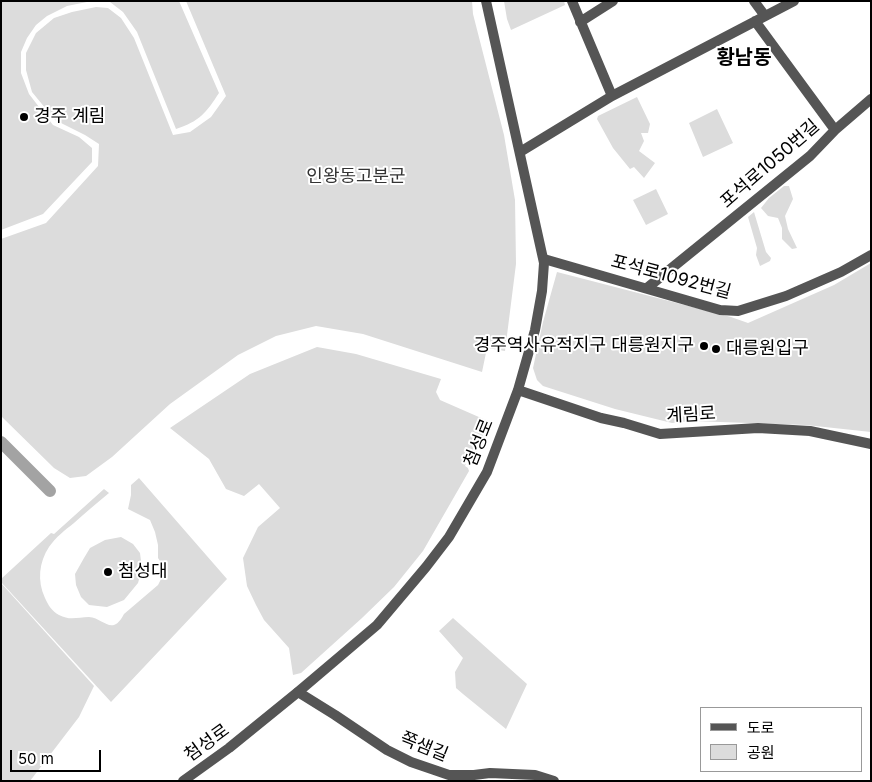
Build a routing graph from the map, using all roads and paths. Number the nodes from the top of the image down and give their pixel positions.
1 (486, 1) edge
2 (572, 1) edge
3 (613, 1) edge
4 (754, 1) edge
5 (794, 1) edge
6 (760, 18) junction
7 (580, 22) junction
8 (612, 96) junction
9 (871, 99) edge
10 (835, 130) junction
11 (520, 152) junction
12 (871, 255) edge
13 (544, 259) junction
14 (648, 288) junction
15 (518, 390) junction
16 (871, 444) edge
17 (298, 692) junction
18 (490, 777) edge
19 (183, 781) edge
20 (554, 781) edge

1 - 11 street, 첨성로
2 - 7 street
3 - 7 street
4 - 6 street, 포석로1050번길
5 - 6 street
6 - 8 street
6 - 10 street, 포석로1050번길
7 - 8 street
8 - 11 street
9 - 10 street
10 - 14 street, 포석로1050번길
11 - 13 street, 첨성로
12 - 14 street, 포석로1092번길
13 - 14 street, 포석로1092번길
13 - 15 street, 첨성로
15 - 16 street, 계림로
15 - 17 street, 첨성로
17 - 18 street, 쪽샘길
17 - 19 street, 첨성로
18 - 20 street, 쪽샘길

